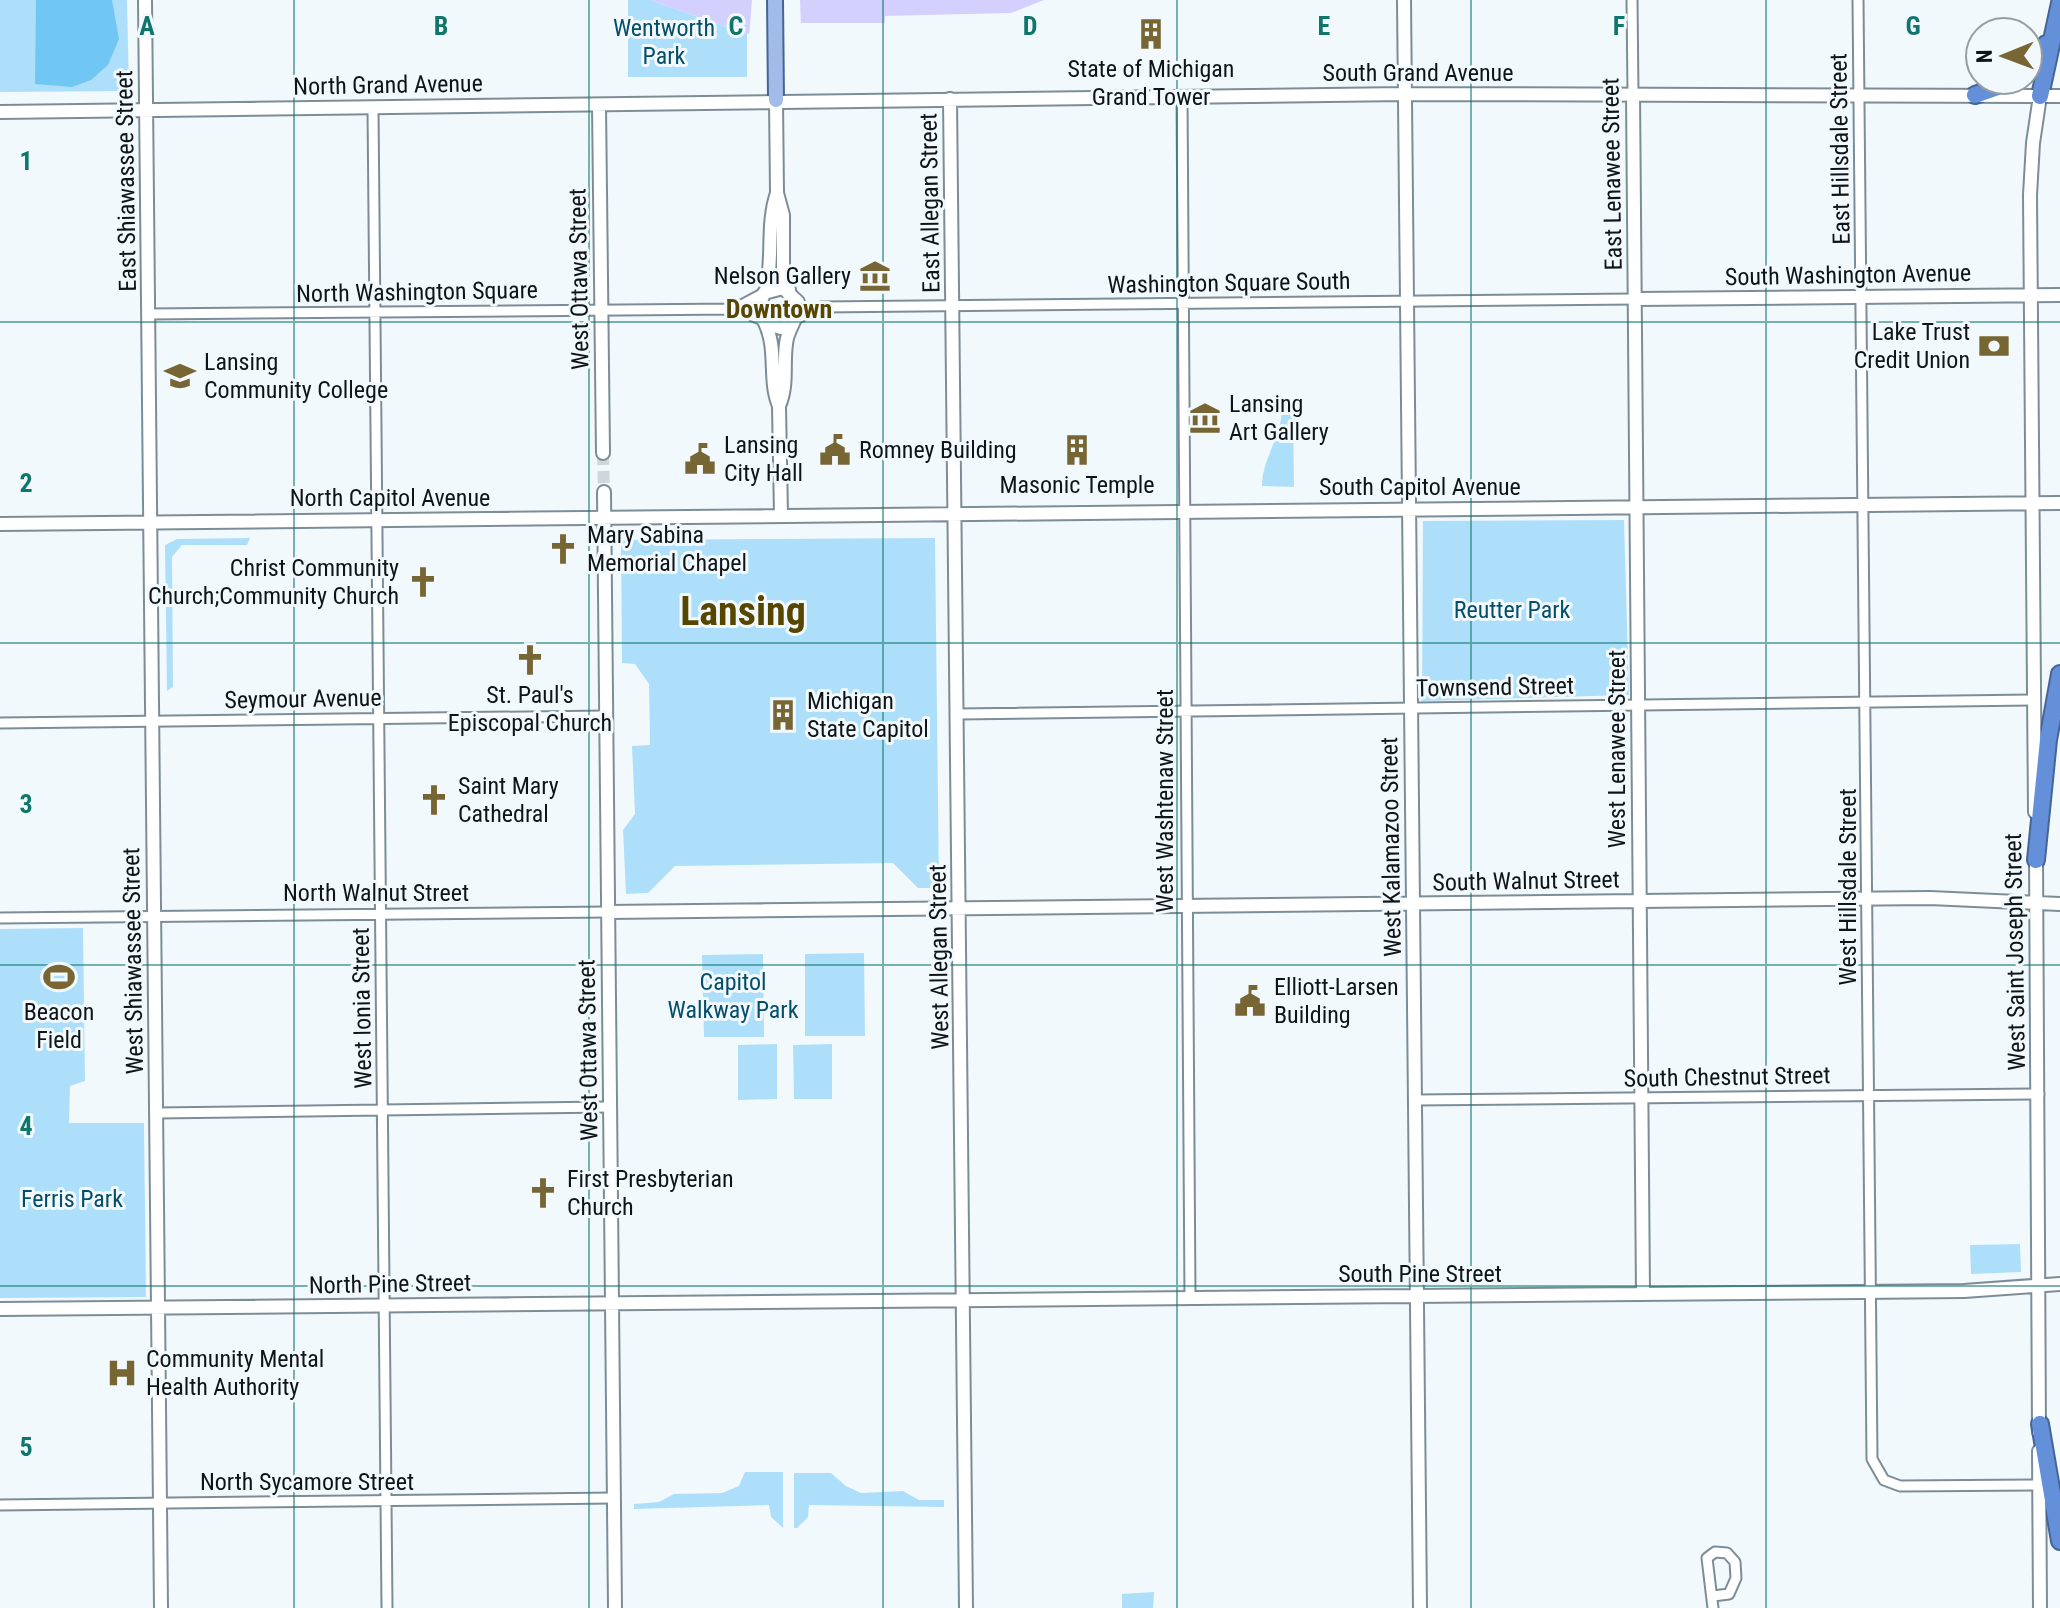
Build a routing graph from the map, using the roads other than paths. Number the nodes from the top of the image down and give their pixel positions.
1 (145, 0) edge
2 (775, 0) edge
3 (1404, 0) edge
4 (1632, 0) edge
5 (1858, 0) edge
6 (2059, 2) edge
7 (2044, 48) edge
8 (1633, 93) junction
9 (1405, 94) junction
10 (1859, 94) junction
11 (1964, 95) edge
12 (2031, 96) edge
13 (2060, 96) edge
14 (1182, 97) junction
15 (950, 99) junction
16 (776, 100) junction
17 (2039, 101) junction
18 (599, 105) junction
19 (373, 108) junction
20 (148, 109) junction
21 (0, 112) edge
22 (777, 193) junction
23 (765, 292) junction
24 (792, 293) junction
25 (2032, 295) junction
26 (2058, 295) edge
27 (1862, 297) junction
28 (1637, 299) junction
29 (1407, 301) junction
30 (1182, 304) junction
31 (954, 305) junction
32 (821, 307) junction
33 (602, 309) junction
34 (734, 309) junction
35 (374, 313) junction
36 (149, 314) junction
37 (795, 320) junction
38 (764, 322) junction
39 (779, 406) junction
40 (603, 453) tunnel mouth
41 (604, 492) tunnel mouth
42 (1864, 503) junction
43 (2032, 503) junction
44 (2060, 503) edge
45 (1637, 507) junction
46 (1409, 510) junction
47 (1183, 511) junction
48 (956, 512) junction
49 (781, 515) junction
50 (604, 517) junction
51 (377, 519) junction
52 (151, 522) junction
53 (0, 524) edge
54 (2060, 674) edge
55 (2032, 700) junction
56 (1866, 702) junction
57 (1638, 705) junction
58 (1412, 708) junction
59 (1184, 711) junction
60 (958, 714) junction
61 (606, 716) junction
62 (379, 718) junction
63 (152, 721) junction
64 (0, 723) edge
65 (2036, 860) junction
66 (1868, 899) junction
67 (1640, 901) junction
68 (2037, 902) junction
69 (2060, 904) edge
70 (1414, 905) junction
71 (1186, 907) junction
72 (960, 909) junction
73 (752, 911) joint
74 (608, 912) junction
75 (381, 914) junction
76 (154, 917) junction
77 (0, 918) edge
78 (2039, 1094) junction
79 (1870, 1096) junction
80 (1642, 1098) junction
81 (1415, 1100) junction
82 (610, 1107) junction
83 (383, 1110) junction
84 (157, 1113) junction
85 (2060, 1284) edge
86 (2040, 1285) junction
87 (1871, 1291) junction
88 (1643, 1294) junction
89 (1417, 1297) junction
90 (1190, 1298) junction
91 (964, 1299) junction
92 (780, 1302) joint
93 (612, 1303) junction
94 (385, 1306) junction
95 (160, 1308) junction
96 (0, 1309) edge
97 (2040, 1424) junction
98 (2039, 1485) junction
99 (614, 1498) junction
100 (386, 1502) junction
101 (161, 1504) junction
102 (0, 1505) edge
103 (2060, 1541) edge
104 (1713, 1596) junction
105 (161, 1608) edge
106 (387, 1608) edge
107 (615, 1608) edge
108 (966, 1608) edge
109 (1420, 1608) edge
110 (1713, 1608) edge
111 (2040, 1608) edge

1 - 20 street, East Shiawassee Street
2 - 16 main road
3 - 9 street, West Kalamazoo Street
4 - 8 street, East Lenawee Street
5 - 10 street, East Hillsdale Street
6 - 7 highway
6 - 17 highway
8 - 9 street, South Grand Avenue
8 - 10 street, South Grand Avenue
8 - 28 street, East Lenawee Street
9 - 14 street, South Grand Avenue
9 - 29 street, West Kalamazoo Street
10 - 11 street, South Grand Avenue
10 - 27 street, East Hillsdale Street
12 - 17 street
13 - 17 street
14 - 15 street, South Grand Avenue
14 - 30 street, West Washtenaw Street
15 - 16 street, South Grand Avenue
15 - 31 street, East Allegan Street
16 - 18 street, North Grand Avenue
16 - 22 street
17 - 25 street, West Saint Joseph Street
18 - 19 street, North Grand Avenue
18 - 33 street, West Ottawa Street
19 - 20 street, North Grand Avenue
19 - 35 street, West Ionia Street
20 - 21 street, North Grand Avenue
20 - 36 street, East Shiawassee Street
22 - 23 street
22 - 24 street
23 - 24 street
23 - 34 street
23 - 38 street
24 - 32 street, Washington Square South
24 - 37 street
25 - 26 street, South Washington Avenue
25 - 27 street, South Washington Avenue
25 - 43 street, West Saint Joseph Street
27 - 28 street, South Washington Avenue
27 - 42 street, West Hillsdale Street
28 - 29 street, Washington Square South
28 - 45 street, West Lenawee Street
29 - 30 street, Washington Square South
29 - 46 street, West Kalamazoo Street
30 - 31 street, Washington Square South
30 - 47 street, West Washtenaw Street
31 - 32 street, Washington Square South
31 - 48 street, West Allegan Street
32 - 37 street, Washington Square South
33 - 34 street, North Washington Square
33 - 35 street, North Washington Square
33 - 40 street, West Ottawa Street
34 - 38 street
35 - 36 street, North Washington Square
35 - 51 street, West Ionia Street
36 - 52 street, West Shiawassee Street
37 - 38 street
37 - 39 street
38 - 39 street
39 - 49 street
41 - 50 street, West Ottawa Street
42 - 43 street, South Capitol Avenue
42 - 45 street, South Capitol Avenue
42 - 56 street, West Hillsdale Street
43 - 44 street, South Capitol Avenue
43 - 55 street, West Saint Joseph Street
45 - 46 street, South Capitol Avenue
45 - 57 street, West Lenawee Street
46 - 47 street, South Capitol Avenue
46 - 58 street, West Kalamazoo Street
47 - 48 street, South Capitol Avenue
47 - 59 street, West Washtenaw Street
48 - 49 street, South Capitol Avenue
48 - 60 street, West Allegan Street
49 - 50 street, North Capitol Avenue
50 - 51 street, North Capitol Avenue
50 - 61 street, West Ottawa Street
51 - 52 street, North Capitol Avenue
51 - 62 street, West Ionia Street
52 - 53 street, North Capitol Avenue
52 - 63 street, West Shiawassee Street
54 - 65 highway
55 - 56 street, Townsend Street
55 - 65 street, West Saint Joseph Street
56 - 57 street, Townsend Street
56 - 66 street, West Hillsdale Street
57 - 58 street, Townsend Street
57 - 67 street, West Lenawee Street
58 - 59 street, Townsend Street
58 - 70 street, West Kalamazoo Street
59 - 60 street, Townsend Street
59 - 71 street, West Washtenaw Street
60 - 72 street, West Allegan Street
61 - 62 street, Seymour Avenue
61 - 74 street, West Ottawa Street
62 - 63 street, Seymour Avenue
62 - 75 street, West Ionia Street
63 - 64 street, Seymour Avenue
63 - 76 street, West Shiawassee Street
65 - 68 street, West Saint Joseph Street
66 - 67 street, South Walnut Street
66 - 68 street, South Walnut Street
66 - 79 street, West Hillsdale Street
67 - 70 street, South Walnut Street
67 - 80 street, West Lenawee Street
68 - 69 street, South Walnut Street
68 - 78 street, West Saint Joseph Street
70 - 71 street, South Walnut Street
70 - 81 street, West Kalamazoo Street
71 - 72 street, South Walnut Street
71 - 90 street, West Washtenaw Street
72 - 73 street, South Walnut Street
72 - 91 street, West Allegan Street
73 - 74 street, North Walnut Street
74 - 75 street, North Walnut Street
74 - 82 street, West Ottawa Street
75 - 76 street, North Walnut Street
75 - 83 street, West Ionia Street
76 - 77 street, North Walnut Street
76 - 84 street, West Shiawassee Street
78 - 79 street, South Chestnut Street
78 - 86 street, West Saint Joseph Street
79 - 80 street, South Chestnut Street
79 - 87 street, West Hillsdale Street
80 - 81 street, South Chestnut Street
80 - 88 street, West Lenawee Street
81 - 89 street, West Kalamazoo Street
82 - 83 street
82 - 93 street, West Ottawa Street
83 - 84 street
83 - 94 street, West Ionia Street
84 - 95 street, West Shiawassee Street
85 - 86 street, South Pine Street
86 - 87 street, South Pine Street
86 - 97 street, West Saint Joseph Street
87 - 88 street, South Pine Street
87 - 98 street, West Hillsdale Street
88 - 89 street, South Pine Street
89 - 90 street, South Pine Street
89 - 109 street, West Kalamazoo Street
90 - 91 street, South Pine Street
91 - 92 street, South Pine Street
91 - 108 street, West Allegan Street
92 - 93 street, North Pine Street
93 - 94 street, North Pine Street
93 - 99 street, West Ottawa Street
94 - 95 street, North Pine Street
94 - 100 street, West Ionia Street
95 - 96 street, North Pine Street
95 - 101 street, West Shiawassee Street
97 - 98 street, West Saint Joseph Street
97 - 103 highway
98 - 111 street, West Saint Joseph Street
99 - 100 street, North Sycamore Street
99 - 107 street, West Ottawa Street
100 - 101 street, North Sycamore Street
100 - 106 street, West Ionia Street
101 - 102 street, North Sycamore Street
101 - 105 street, West Shiawassee Street
104 - 104 street
104 - 110 street

